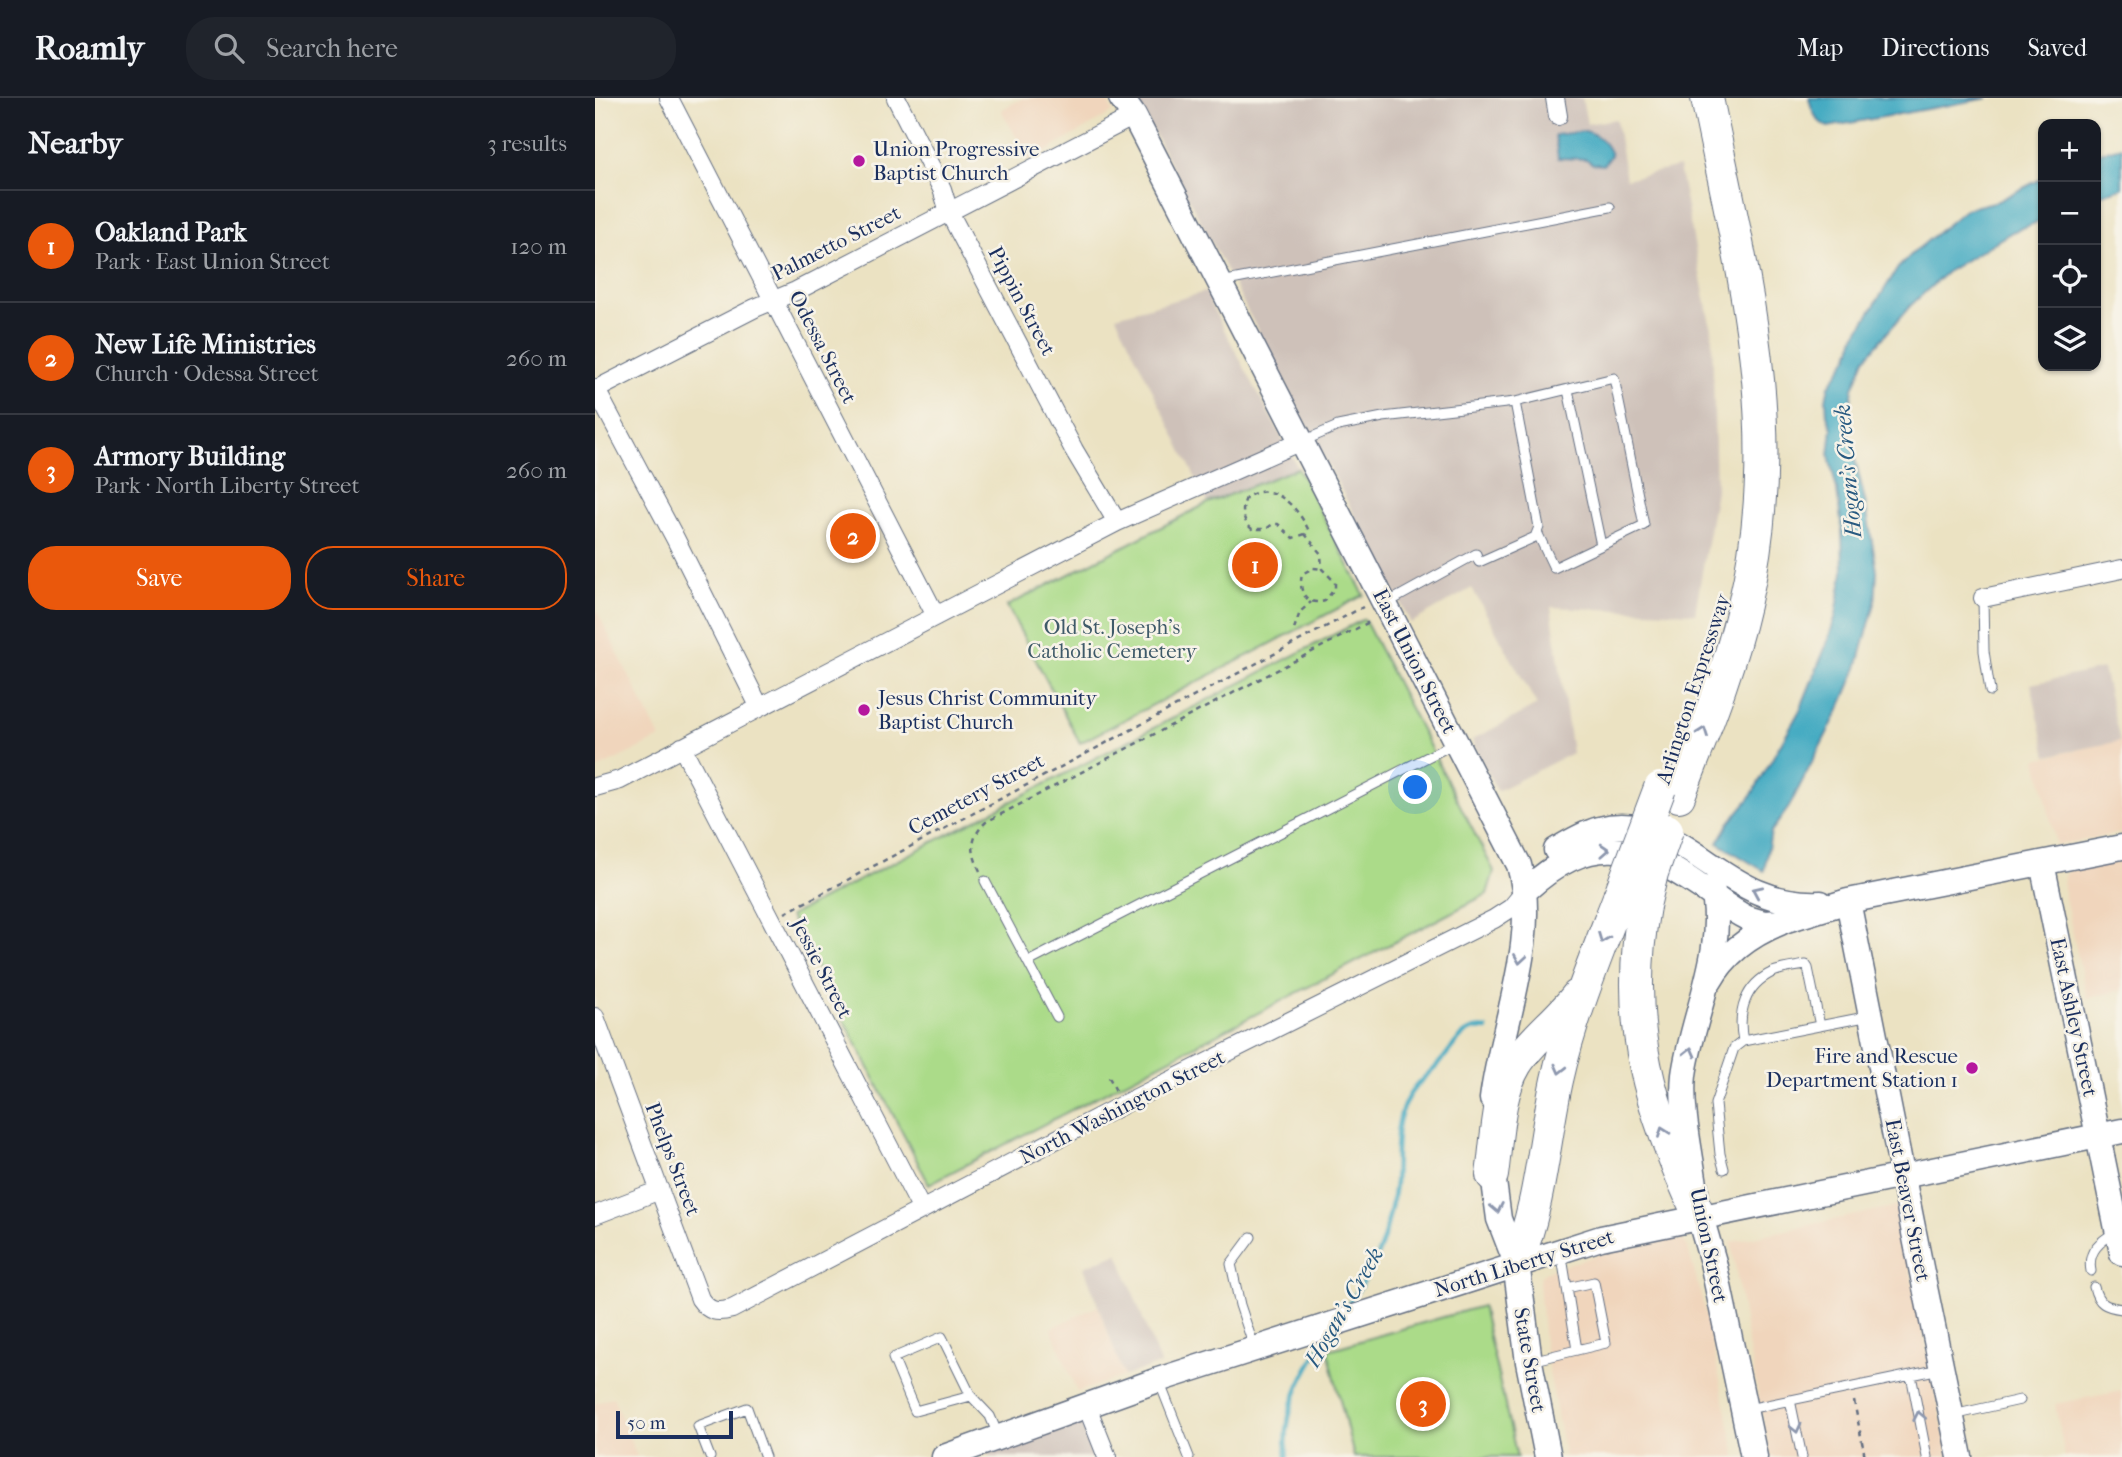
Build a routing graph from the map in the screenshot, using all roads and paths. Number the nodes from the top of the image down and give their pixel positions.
1 (669, 98) edge
2 (896, 98) edge
3 (1555, 98) edge
4 (1698, 106) edge
5 (1127, 107) edge
6 (1558, 117) dead end
7 (1610, 207) dead end
8 (949, 212) junction
9 (1219, 282) junction
10 (773, 300) junction
11 (595, 389) edge
12 (1568, 390) junction
13 (1515, 402) junction
14 (1301, 441) junction
15 (1117, 522) junction
16 (1537, 533) junction
17 (1305, 534) junction
18 (1601, 545) junction
19 (1322, 569) junction
20 (2122, 569) edge
21 (1983, 598) joint
22 (1311, 602) junction
23 (1385, 604) junction
24 (936, 616) junction
25 (1294, 629) dead end
26 (1990, 691) dead end
27 (759, 706) junction
28 (1457, 743) junction
29 (682, 747) junction
30 (595, 787) edge
31 (2122, 847) edge
32 (1697, 856) junction
33 (2042, 863) junction
34 (985, 881) joint
35 (1525, 891) junction
36 (1715, 897) junction
37 (1631, 901) junction
38 (1848, 901) junction
39 (772, 920) junction
40 (1786, 920) junction
41 (1028, 962) junction
42 (1588, 980) junction
43 (1705, 991) junction
44 (1871, 1016) junction
45 (595, 1017) edge
46 (1056, 1017) dead end
47 (1820, 1026) junction
48 (1743, 1041) junction
49 (1109, 1077) dead end
50 (1116, 1091) dead end
51 (2110, 1134) edge
52 (1724, 1168) dead end
53 (1492, 1175) junction
54 (1903, 1177) junction
55 (660, 1190) junction
56 (922, 1210) junction
57 (595, 1215) edge
58 (1700, 1217) junction
59 (1251, 1237) dead end
60 (2120, 1242) edge
61 (1561, 1249) junction
62 (1516, 1263) junction
63 (2091, 1271) dead end
64 (2094, 1287) dead end
65 (1567, 1288) junction
66 (2122, 1309) edge
67 (713, 1312) joint
68 (1255, 1349) junction
69 (1577, 1350) junction
70 (1529, 1362) junction
71 (1941, 1368) junction
72 (1911, 1374) junction
73 (1158, 1380) junction
74 (971, 1396) junction
75 (1853, 1397) dead end
76 (1790, 1400) junction
77 (2020, 1400) dead end
78 (1086, 1404) junction
79 (1744, 1409) junction
80 (1951, 1415) junction
81 (987, 1446) edge
82 (710, 1457) edge
83 (765, 1457) edge
84 (944, 1457) edge
85 (1107, 1457) edge
86 (1189, 1457) edge
87 (1548, 1457) edge
88 (1754, 1457) edge
89 (1803, 1457) edge
90 (1865, 1457) edge
91 (1927, 1457) edge
92 (1960, 1457) edge

1 - 10 street, Odessa Street
2 - 8 street, Pippin Street
3 - 6 street
4 - 37 highway, Arlington Expressway, bridge
5 - 8 street, Palmetto Street
5 - 9 street, East Union Street
7 - 9 lane
8 - 10 street, Palmetto Street
8 - 15 street, Pippin Street
9 - 14 street, East Union Street
10 - 11 street, Palmetto Street
10 - 24 street, Odessa Street
11 - 27 street
12 - 13 lane
12 - 18 lane
12 - 18 lane
13 - 14 lane
13 - 16 lane
14 - 15 street
14 - 23 street, East Union Street
15 - 24 street
16 - 18 lane
16 - 23 lane
17 - 17 path
17 - 19 path
19 - 22 path
19 - 22 path
20 - 21 street
21 - 26 lane
22 - 25 path
23 - 28 street, East Union Street
23 - 34 path
23 - 39 path, Cemetery Street
24 - 27 street
27 - 29 street
28 - 35 street, East Union Street
28 - 41 lane
29 - 30 street
29 - 39 street, Jessie Street
31 - 33 street, North Washington Street
32 - 35 street, North Washington Street
32 - 36 street, Union Street
38 -> 32 street, North Washington Street
33 - 38 street, North Washington Street
33 - 51 street, East Ashley Street
34 - 41 lane
35 -> 36 street, North Washington Street
35 -> 53 street, East Union Street
35 - 56 street, North Washington Street
36 - 40 street, North Washington Street
36 - 43 street, Union Street
37 -> 42 highway, Arlington Expressway
58 -> 37 highway, Arlington Expressway
38 - 40 street, North Washington Street
38 - 44 street, East Beaver Street
39 - 56 street, Jessie Street
40 - 43 street, Union Street
41 - 46 lane
42 - 53 highway
42 -> 62 highway, Arlington Expressway
58 -> 43 street, Union Street
44 - 47 lane
44 - 54 street, East Beaver Street
45 - 55 street, Phelps Street
47 - 48 lane
47 - 48 lane
48 - 52 lane
49 - 50 path
51 - 54 street, North Liberty Street
51 - 60 street, East Ashley Street
53 -> 62 street, East Union Street
54 - 58 street, North Liberty Street
54 - 71 street, East Beaver Street
55 - 57 street
55 - 67 street, Phelps Street
56 - 67 street, North Washington Street
58 - 61 street, North Liberty Street
58 - 79 main road, Union Street
59 - 68 lane
60 - 63 lane
61 - 62 street, North Liberty Street
61 - 65 lane
62 - 68 street, North Liberty Street
62 - 70 main road, State Street
64 - 66 lane
65 - 69 lane
65 - 69 lane
68 - 73 street, North Liberty Street
69 - 70 lane
70 - 87 main road, State Street
71 - 72 lane
71 - 80 street, East Beaver Street
72 - 76 lane
91 -> 72 lane
73 - 78 street, North Liberty Street
73 - 86 lane
74 - 74 lane
74 - 81 lane
75 - 90 path
76 - 79 lane
76 -> 89 lane
77 - 80 lane
78 - 81 street, North Liberty Street
78 - 85 street
79 - 88 main road, Union Street
80 - 92 street, East Beaver Street
81 - 84 street, North Liberty Street
82 - 83 lane

